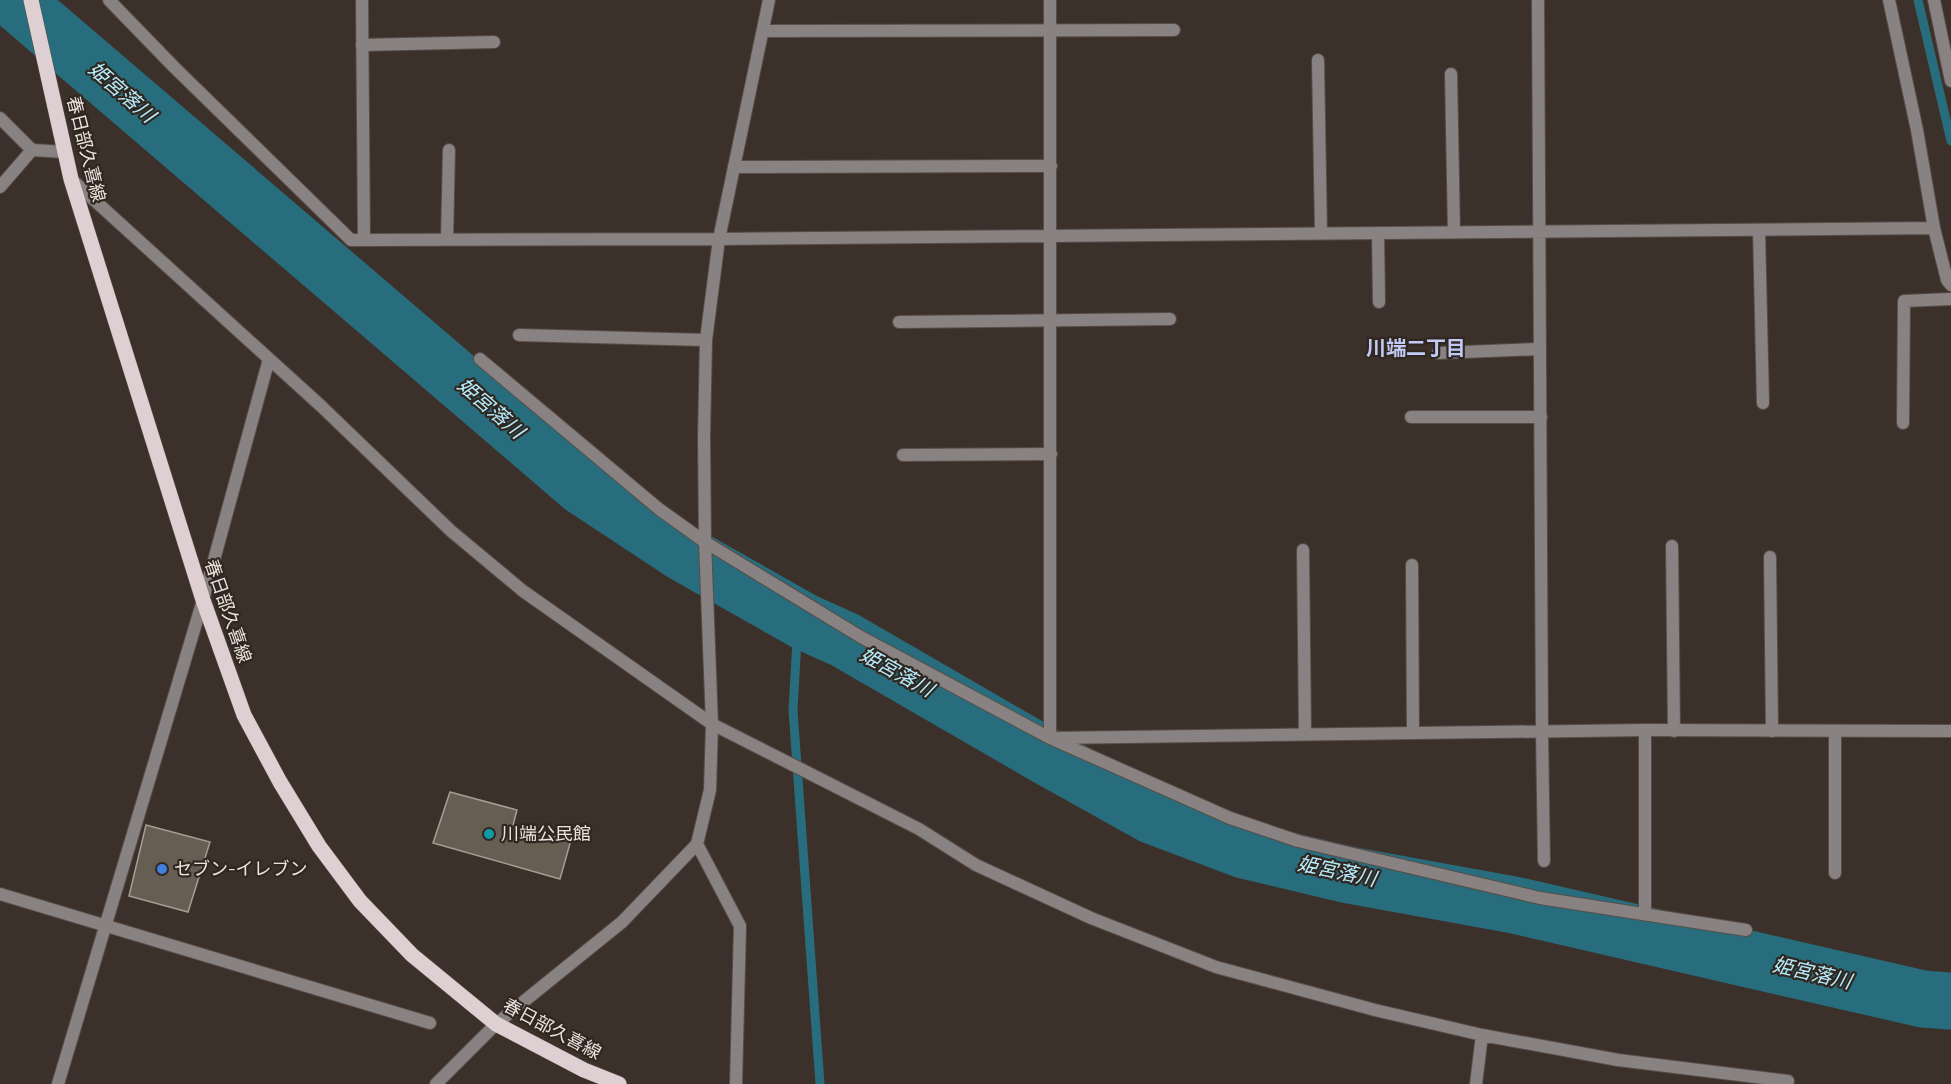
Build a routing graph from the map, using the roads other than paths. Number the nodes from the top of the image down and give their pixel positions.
1 (31, 0) edge
2 (109, 0) edge
3 (362, 0) edge
4 (770, 0) edge
5 (1050, 0) edge
6 (1538, 0) edge
7 (1889, 0) edge
8 (1934, 0) edge
9 (1050, 30) junction
10 (1174, 30) dead end
11 (763, 31) junction
12 (494, 42) dead end
13 (362, 45) junction
14 (1318, 60) dead end
15 (1451, 74) dead end
16 (1951, 81) edge
17 (0, 118) edge
18 (32, 150) junction
19 (449, 150) dead end
20 (65, 152) junction
21 (1051, 165) junction
22 (734, 167) junction
23 (71, 179) junction
24 (0, 187) edge
25 (1934, 228) junction
26 (1759, 230) junction
27 (1454, 232) junction
28 (1540, 232) junction
29 (1321, 233) junction
30 (1378, 233) junction
31 (1051, 236) junction
32 (447, 239) junction
33 (719, 239) junction
34 (364, 240) junction
35 (1951, 285) edge
36 (1951, 300) edge
37 (1378, 302) dead end
38 (1170, 319) dead end
39 (1051, 320) junction
40 (899, 322) dead end
41 (519, 335) dead end
42 (706, 340) junction
43 (1540, 349) junction
44 (1438, 353) dead end
45 (269, 359) junction
46 (480, 359) dead end
47 (1763, 403) dead end
48 (1411, 417) dead end
49 (1541, 417) junction
50 (1903, 423) dead end
51 (1051, 454) junction
52 (903, 455) dead end
53 (705, 542) junction
54 (1672, 546) dead end
55 (1303, 550) dead end
56 (1770, 557) dead end
57 (1412, 565) dead end
58 (203, 600) junction
59 (712, 724) junction
60 (1645, 730) junction
61 (1542, 731) junction
62 (1674, 731) junction
63 (1835, 731) junction
64 (1951, 731) edge
65 (1772, 732) junction
66 (1413, 733) junction
67 (1305, 734) junction
68 (1050, 738) junction
69 (697, 844) junction
70 (1544, 861) dead end
71 (1835, 873) dead end
72 (0, 894) edge
73 (1645, 913) junction
74 (105, 926) junction
75 (1746, 930) dead end
76 (430, 1023) dead end
77 (496, 1024) junction
78 (1482, 1035) junction
79 (1788, 1080) dead end
80 (58, 1084) edge
81 (436, 1084) edge
82 (620, 1084) edge
83 (736, 1084) edge
84 (1476, 1084) edge

1 - 20 main road, 春日部久喜線
2 - 34 street
3 - 13 street
4 - 11 street
5 - 9 street
6 - 28 street
7 - 25 street
8 - 16 street
9 - 10 street
9 - 11 street
9 - 21 street
11 - 22 street
12 - 13 street
13 - 34 street
14 - 29 street
15 - 27 street
17 - 18 street
18 - 20 street
18 - 24 street
19 - 32 street
20 - 23 main road, 春日部久喜線
21 - 22 street
21 - 31 street
22 - 33 street
23 - 45 street
23 - 58 main road, 春日部久喜線
25 - 26 street
25 - 35 street
26 - 28 street
26 - 47 street
27 - 28 street
27 - 30 street
28 - 43 street
29 - 30 street
29 - 31 street
30 - 37 street
31 - 33 street
31 - 39 street
32 - 33 street
32 - 34 street
33 - 42 street
36 - 50 street
38 - 39 street
39 - 40 street
39 - 51 street
41 - 42 street
42 - 53 street
43 - 44 street
43 - 49 street
45 - 58 street
45 - 59 street
46 - 53 street
48 - 49 street
49 - 61 street
51 - 52 street
51 - 68 street
53 - 59 street
53 - 68 street
54 - 62 street
55 - 67 street
56 - 65 street
57 - 66 street
58 - 74 street
58 - 77 main road, 春日部久喜線
59 - 69 street
59 - 78 street
60 - 61 street
60 - 62 street
60 - 73 street
61 - 66 street
61 - 70 street
62 - 65 street
63 - 64 street
63 - 65 street
63 - 71 street
66 - 67 street
67 - 68 street
68 - 73 street
69 - 77 street
69 - 83 street
72 - 74 street
73 - 75 street
74 - 76 street
74 - 80 street
77 - 81 street
77 - 82 main road, 春日部久喜線
78 - 79 street
78 - 84 street

